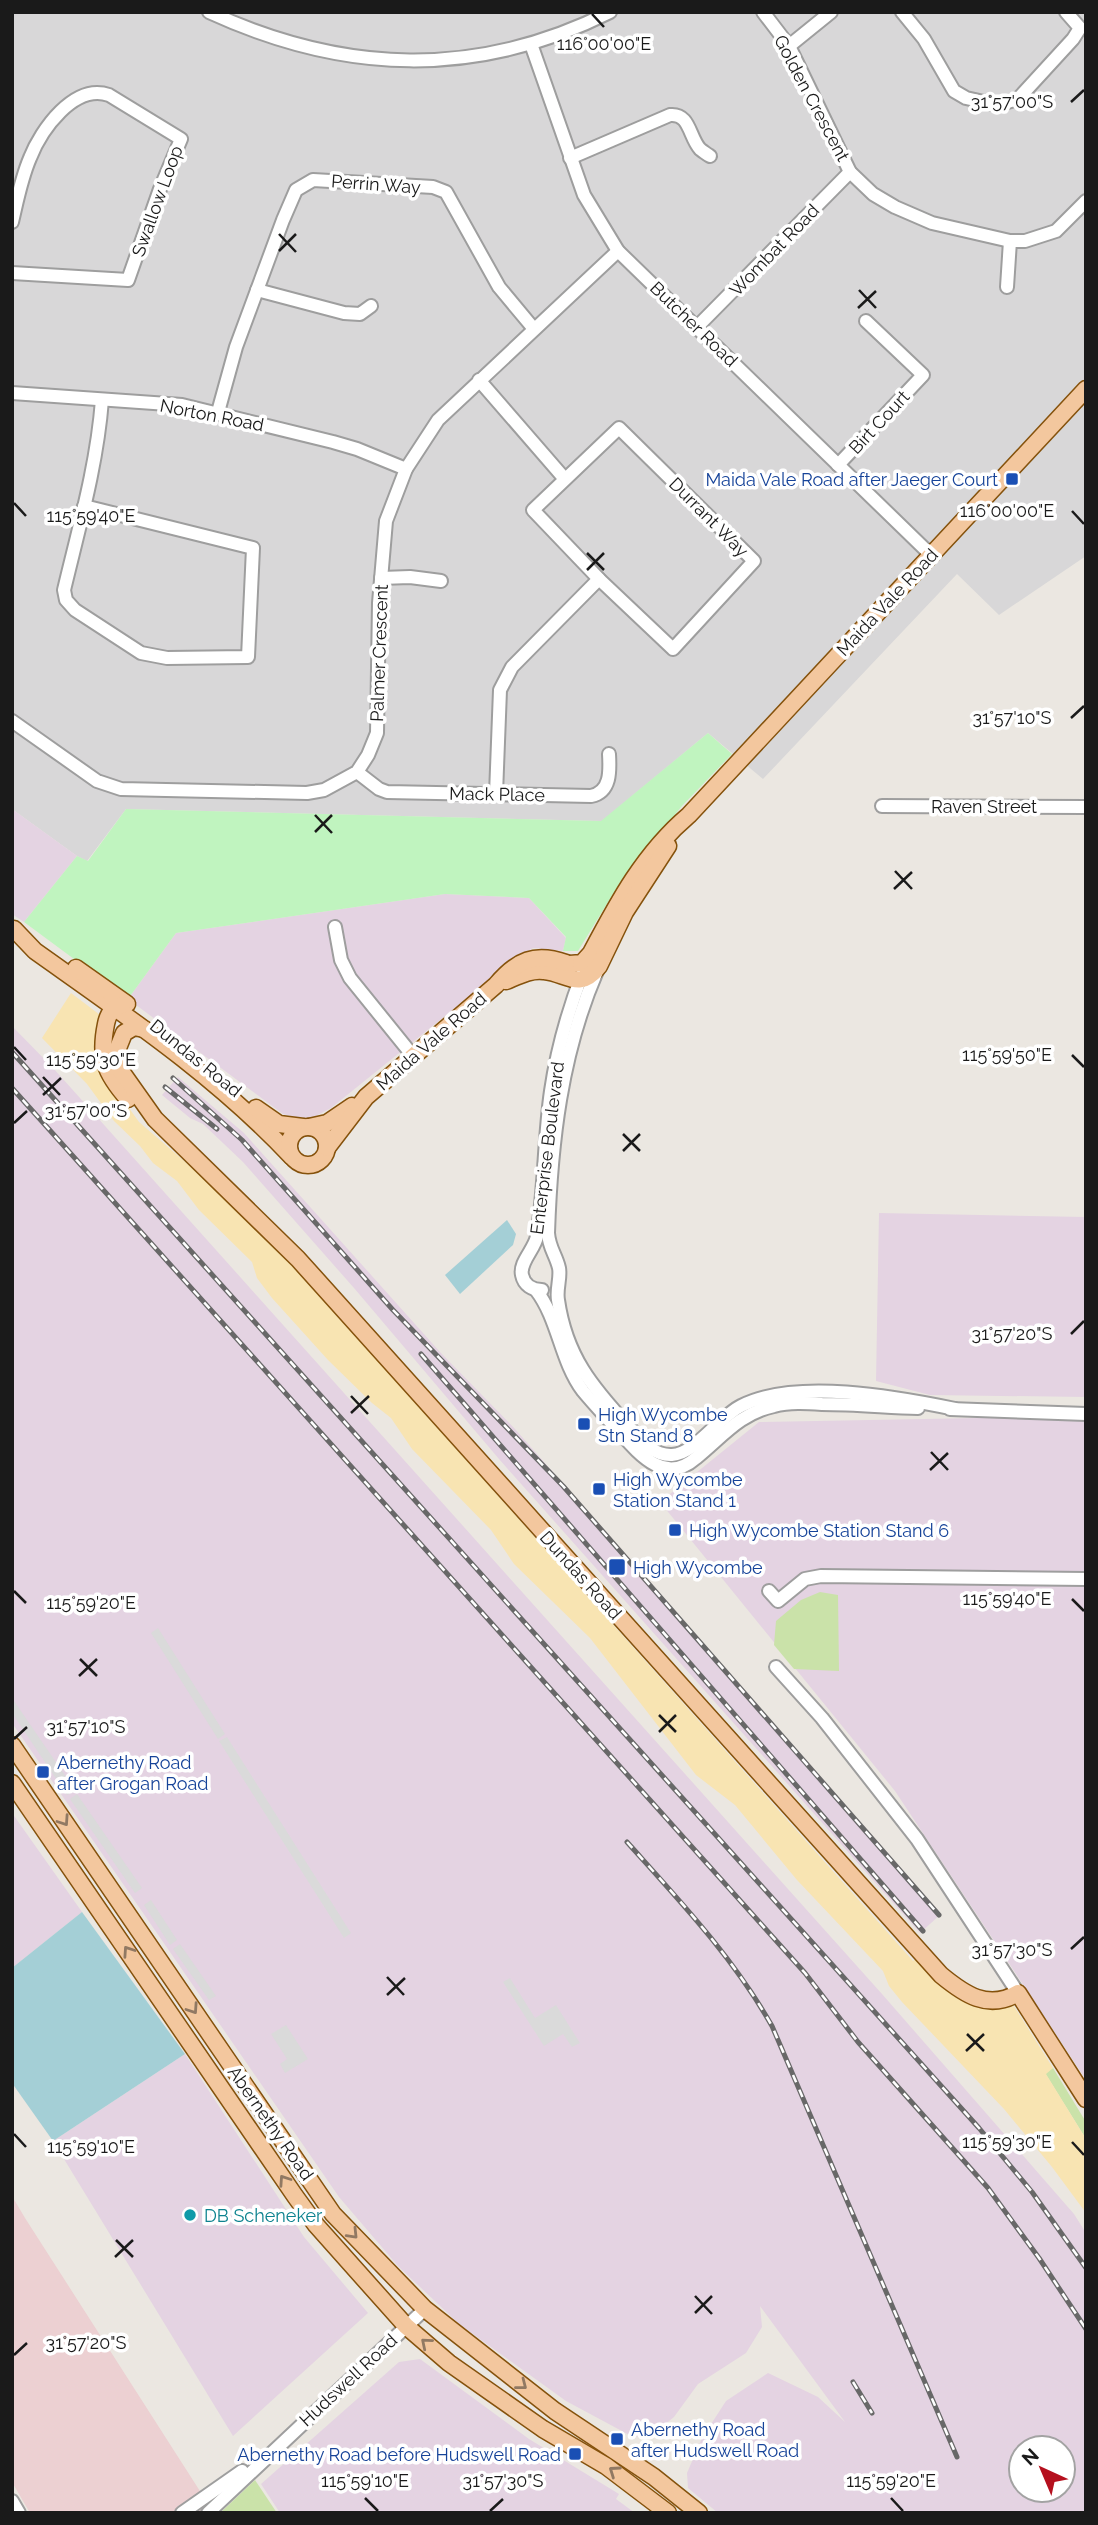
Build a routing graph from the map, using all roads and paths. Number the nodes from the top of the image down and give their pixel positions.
1 (209, 12) edge
2 (610, 12) edge
3 (762, 12) edge
4 (831, 12) edge
5 (902, 12) edge
6 (1066, 12) edge
7 (531, 44) junction
8 (789, 46) junction
9 (710, 156) dead end
10 (570, 158) junction
11 (850, 172) junction
12 (1086, 201) edge
13 (12, 222) edge
14 (1010, 242) junction
15 (618, 251) junction
16 (12, 273) edge
17 (1007, 287) dead end
18 (257, 290) junction
19 (371, 306) dead end
20 (866, 321) dead end
21 (697, 327) junction
22 (534, 328) junction
23 (479, 380) junction
24 (1086, 389) edge
25 (12, 393) edge
26 (102, 400) junction
27 (218, 412) junction
28 (838, 465) junction
29 (406, 469) junction
30 (564, 478) junction
31 (84, 506) junction
32 (931, 555) junction
33 (381, 578) junction
34 (599, 579) junction
35 (441, 581) dead end
36 (12, 721) edge
37 (609, 754) dead end
38 (357, 772) junction
39 (496, 794) junction
40 (882, 806) dead end
41 (1086, 807) edge
42 (335, 927) dead end
43 (13, 929) edge
44 (580, 974) junction
45 (98, 997) junction
46 (123, 1008) junction
47 (144, 1029) junction
48 (120, 1038) junction
49 (101, 1047) junction
50 (413, 1056) junction
51 (366, 1097) junction
52 (257, 1114) junction
53 (155, 1119) junction
54 (306, 1127) junction
55 (327, 1148) junction
56 (292, 1157) junction
57 (526, 1259) junction
58 (554, 1259) junction
59 (558, 1278) junction
60 (536, 1290) junction
61 (955, 1409) junction
62 (1086, 1414) edge
63 (1086, 1579) edge
64 (778, 1601) dead end
65 (776, 1667) dead end
66 (12, 1745) edge
67 (12, 1783) edge
68 (1018, 1993) junction
69 (1086, 2099) edge
70 (425, 2309) junction
71 (405, 2326) junction
72 (272, 2452) junction
73 (12, 2501) edge
74 (19, 2513) edge
75 (182, 2513) edge
76 (208, 2513) edge
77 (668, 2513) edge
78 (699, 2513) edge

1 - 7 street
2 - 7 street
3 - 8 street, Golden Crescent
4 - 8 street
5 - 6 street
7 - 10 street, Butcher Road
8 - 11 street, Golden Crescent
9 - 10 street
10 - 15 street, Butcher Road
11 - 14 street, Golden Crescent
11 - 21 street, Wombat Road
12 - 14 street, Golden Crescent
13 - 16 street, Swallow Loop
14 - 17 street
15 - 21 street, Butcher Road
15 - 22 street, Palmer Crescent
18 - 19 street
18 - 22 street, Perrin Way
18 - 27 street, Perrin Way
20 - 28 street, Birt Court
21 - 28 street, Butcher Road
22 - 23 street, Palmer Crescent
23 - 29 street, Palmer Crescent
23 - 30 street
24 - 32 main road, Maida Vale Road
25 - 26 street, Norton Road
26 - 27 street, Norton Road
26 - 31 street
27 - 29 street, Norton Road
28 - 32 street, Butcher Road
29 - 33 street, Palmer Crescent
30 - 34 street, Durrant Way
30 - 34 street, Durrant Way
31 - 31 street
32 - 44 main road, Maida Vale Road
33 - 35 street
33 - 38 street, Palmer Crescent
34 - 39 street
36 - 38 street
37 - 39 street, Mack Place
38 - 39 street, Mack Place
40 - 41 street, Raven Street
42 - 50 street
43 - 45 main road, Dundas Road
43 - 46 main road, Dundas Road
44 - 50 main road, Maida Vale Road
44 - 57 street, Enterprise Boulevard
44 - 58 street, Enterprise Boulevard
45 - 46 main road, Dundas Road
45 - 49 main road, Dundas Road
46 - 47 main road, Dundas Road
46 - 48 main road, Dundas Road
46 - 49 main road
46 - 52 main road, Dundas Road
47 - 48 main road, Dundas Road
47 - 52 main road, Dundas Road
48 - 53 main road, Dundas Road
49 - 53 main road, Dundas Road
50 - 51 main road, Maida Vale Road
51 - 54 main road, Maida Vale Road
51 - 55 main road, Maida Vale Road
52 - 54 main road
52 - 56 main road
53 - 68 main road, Dundas Road
54 - 55 main road
54 - 56 main road
55 - 56 main road, Maida Vale Road
57 - 58 street, Enterprise Boulevard
57 - 60 street, Enterprise Boulevard
58 - 59 street, Enterprise Boulevard
59 - 60 street
59 - 61 street, Enterprise Boulevard
60 - 61 street, Enterprise Boulevard
61 - 62 street
63 - 64 street
65 - 68 street
66 -> 70 main road, Abernethy Road
71 -> 67 main road, Abernethy Road
68 - 69 main road
70 - 71 street, Hudswell Road
70 -> 78 main road, Abernethy Road
71 - 72 street, Hudswell Road
77 -> 71 main road, Abernethy Road
72 - 75 street, Hudswell Road
72 - 76 street, Hudswell Road
73 - 74 street

